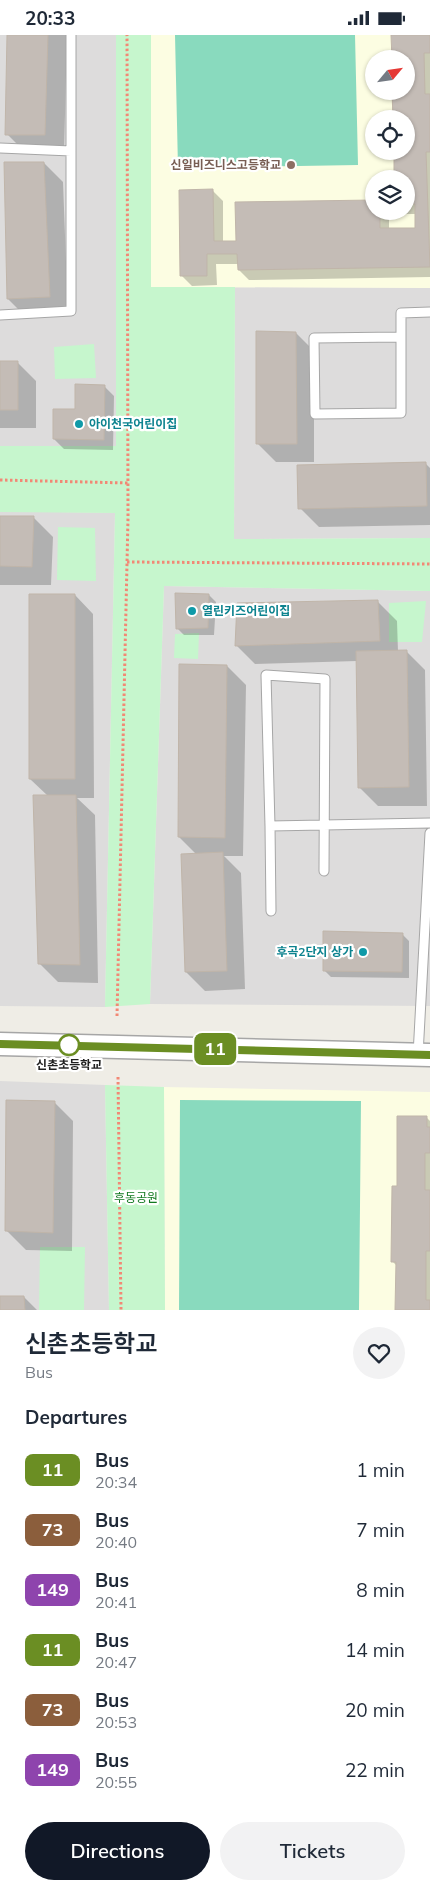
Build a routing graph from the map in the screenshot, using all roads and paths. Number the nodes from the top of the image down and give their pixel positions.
1 (71, 35) edge
2 (127, 35) edge
3 (0, 147) edge
4 (71, 151) junction
5 (430, 312) edge
6 (0, 315) edge
7 (400, 337) junction
8 (0, 480) edge
9 (128, 483) junction
10 (127, 562) junction
11 (430, 564) edge
12 (325, 823) junction
13 (430, 823) edge
14 (270, 825) junction
15 (430, 833) edge
16 (324, 871) dead end
17 (271, 911) dead end
18 (117, 1016) dead end
19 (0, 1044) edge
20 (424, 1056) edge
21 (118, 1077) dead end
22 (121, 1310) edge

1 - 4 lane
2 - 9 path
3 - 4 lane
4 - 6 lane
5 - 7 lane
7 - 7 lane
8 - 9 path
9 - 10 path
10 - 11 path
10 - 18 path
12 - 13 lane
12 - 14 lane
12 - 14 lane
12 - 16 lane
14 - 17 lane
15 - 20 lane
19 - 20 street
21 - 22 path

